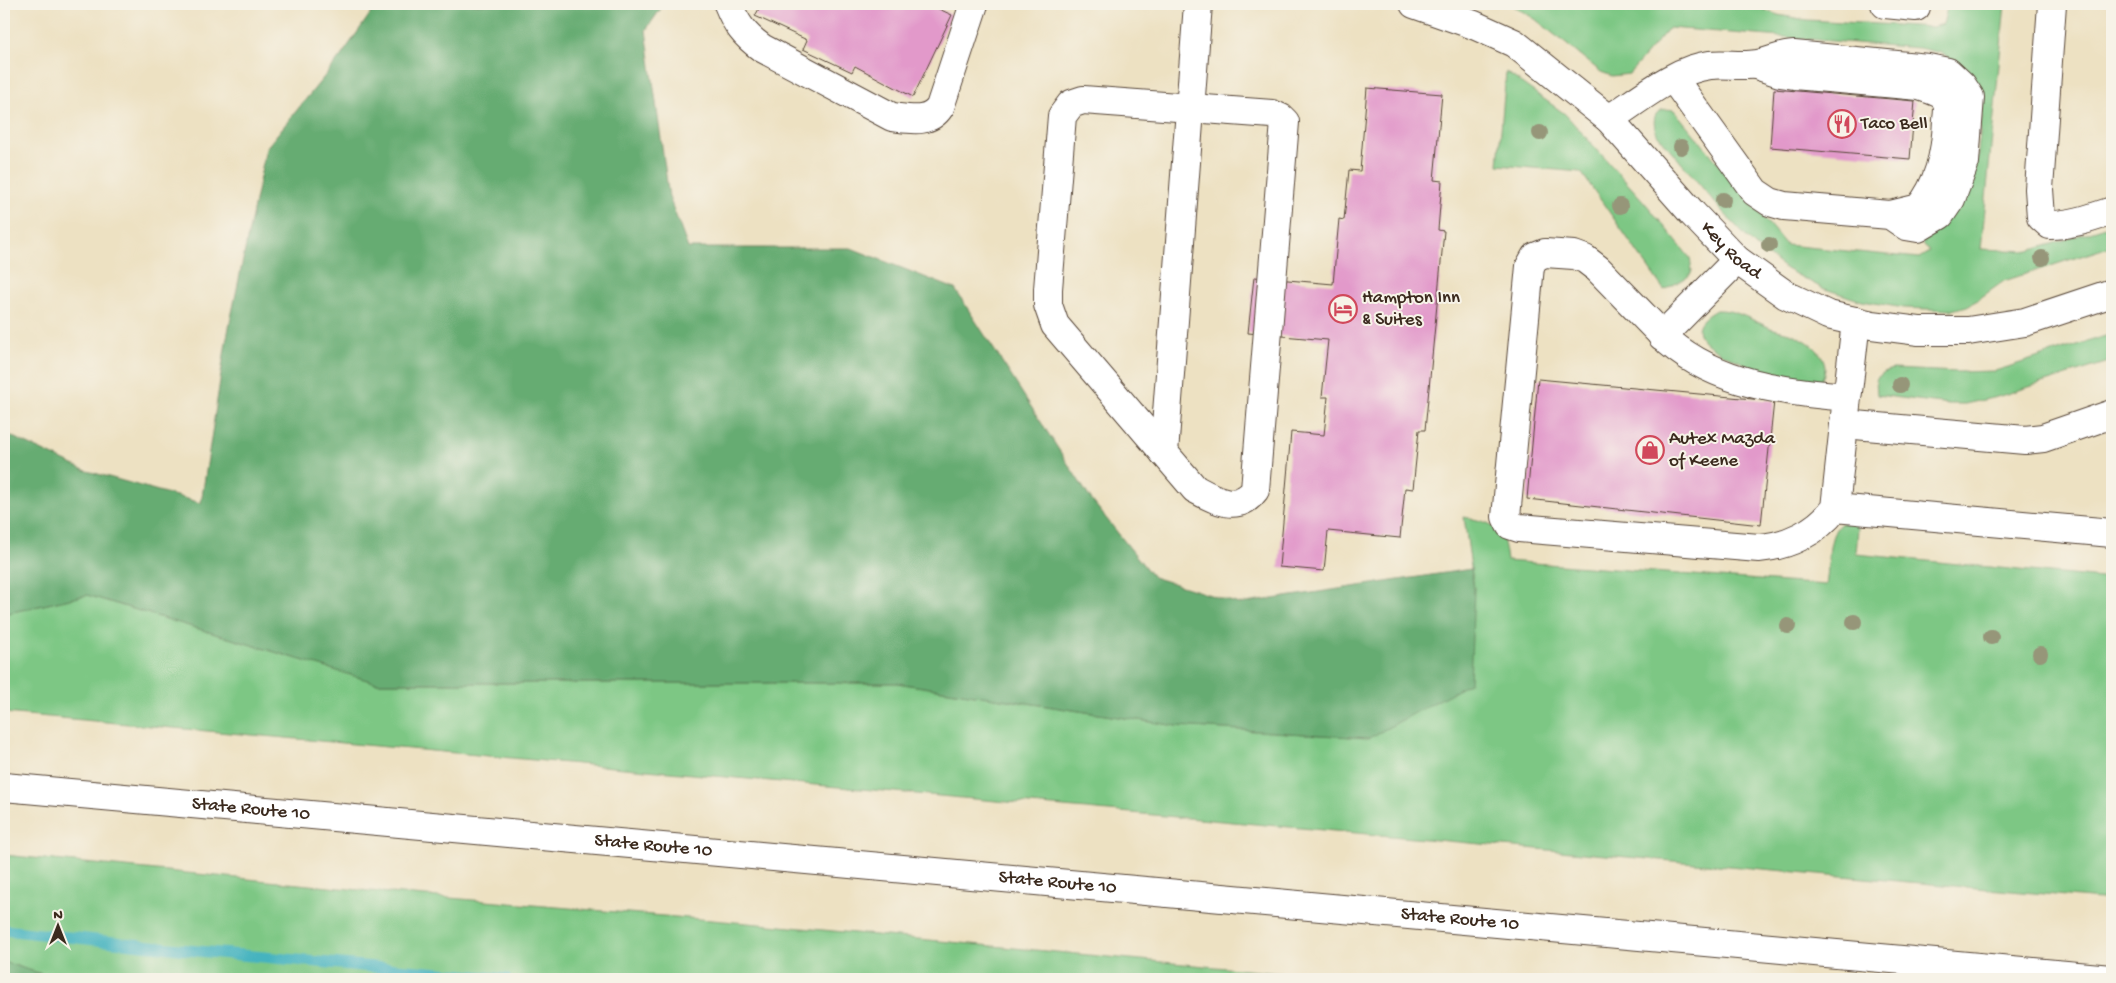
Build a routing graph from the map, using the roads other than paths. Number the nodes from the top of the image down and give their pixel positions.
1 (728, 4) edge
2 (974, 4) edge
3 (1198, 4) edge
4 (1885, 4) edge
5 (2052, 4) edge
6 (1423, 5) edge
7 (1916, 7) dead end
8 (1673, 78) junction
9 (1190, 108) junction
10 (1610, 119) junction
11 (2112, 211) edge
12 (1737, 260) junction
13 (2112, 292) edge
14 (1856, 321) junction
15 (1662, 336) junction
16 (1847, 397) junction
17 (2112, 414) edge
18 (1844, 424) junction
19 (1164, 453) junction
20 (1835, 508) junction
21 (2112, 533) edge
22 (4, 787) edge
23 (2110, 979) edge

1 - 2 main road
3 - 9 main road
4 - 7 main road
5 - 11 main road
6 - 10 main road, Key Road
8 - 8 main road
8 - 10 main road
9 - 19 main road
9 - 19 main road
9 - 19 main road
10 - 12 main road, Key Road
12 - 14 main road, Key Road
12 - 15 main road
13 - 14 main road, Key Road
14 - 16 main road
15 - 16 main road
15 - 20 main road
16 - 18 main road
17 - 18 main road
18 - 20 main road
20 - 21 main road
22 - 23 main road, State Route 10

